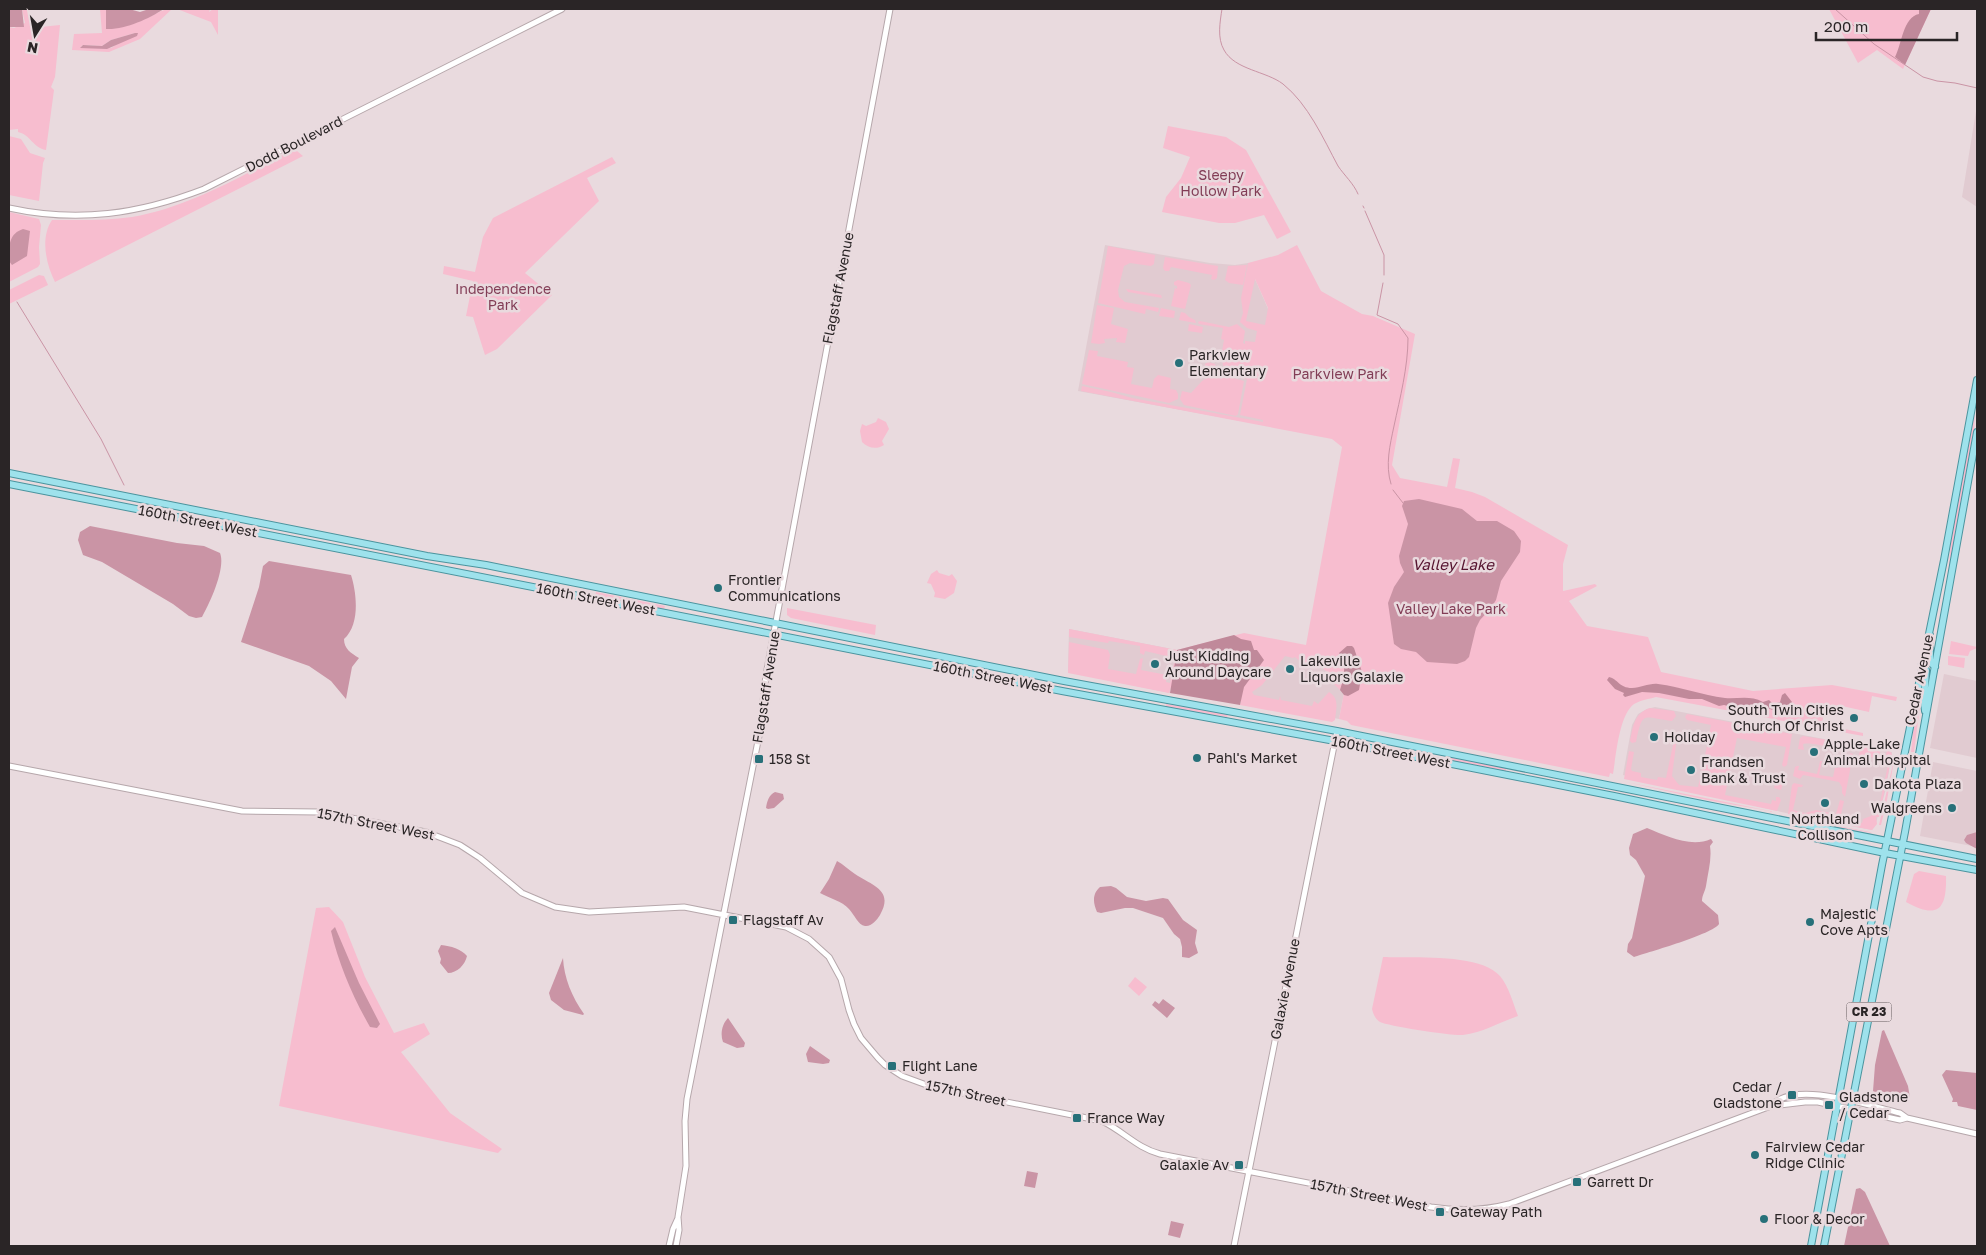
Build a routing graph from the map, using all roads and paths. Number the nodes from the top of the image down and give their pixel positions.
1 (562, 9) edge
2 (890, 9) edge
3 (9, 208) edge
4 (1977, 380) edge
5 (1977, 432) edge
6 (9, 473) edge
7 (9, 484) edge
8 (776, 624) junction
9 (1930, 626) junction
10 (774, 634) junction
11 (1922, 664) junction
12 (1935, 667) junction
13 (1926, 715) junction
14 (1337, 731) junction
15 (1335, 741) junction
16 (9, 766) edge
17 (1887, 841) junction
18 (1902, 844) junction
19 (1885, 853) junction
20 (1900, 856) junction
21 (1977, 859) edge
22 (1977, 870) edge
23 (724, 914) junction
24 (1840, 1099) junction
25 (1852, 1102) junction
26 (1771, 1106) junction
27 (1838, 1107) junction
28 (1851, 1110) junction
29 (1907, 1118) junction
30 (1977, 1134) edge
31 (1249, 1171) junction
32 (678, 1217) junction
33 (669, 1246) edge
34 (676, 1246) edge
35 (1234, 1246) edge
36 (1811, 1246) edge
37 (1824, 1246) edge

1 - 3 street, Dodd Boulevard
2 - 8 street, Flagstaff Avenue
4 - 9 main road, Cedar Avenue / CR 23
5 - 12 main road, Cedar Avenue / CR 23
6 - 8 main road, 160th Street West
7 - 10 main road, 160th Street West
8 - 10 street, Flagstaff Avenue
8 - 14 main road, 160th Street West
9 - 11 main road, Cedar Avenue / CR 23
9 - 12 main road
10 - 15 main road, 160th Street West
10 - 23 street, Flagstaff Avenue
11 - 13 main road
11 - 17 main road, Cedar Avenue / CR 23
12 - 13 main road, Cedar Avenue / CR 23
13 - 18 main road, Cedar Avenue / CR 23
14 - 15 street, Galaxie Avenue
14 - 17 main road, 160th Street West
15 - 19 main road, 160th Street West
15 - 31 street, Galaxie Avenue
16 - 23 street, 157th Street West
17 - 18 main road, 160th Street West
17 - 19 main road, Cedar Avenue / CR 23
18 - 20 main road, Cedar Avenue / CR 23
18 - 21 main road, 160th Street West
19 - 20 main road, 160th Street West
19 - 24 main road, Cedar Avenue / CR 23
20 - 22 main road, 160th Street West
20 - 25 main road, Cedar Avenue / CR 23
23 - 31 street, 157th Street
23 - 32 street, Flagstaff Avenue
24 - 25 street, 157th Street West
24 - 26 street, 157th Street West
24 - 27 main road, Cedar Avenue / CR 23
25 - 28 main road, Cedar Avenue / CR 23
25 - 29 street, 157th Street West
26 - 27 street, 157th Street West
26 - 31 street, 157th Street West
27 - 28 street, 157th Street West
27 - 36 main road, Cedar Avenue / CR 23
28 - 29 street, 157th Street West
28 - 37 main road, Cedar Avenue / CR 23
29 - 30 street, 157th Street West
31 - 35 street, Galaxie Avenue
32 - 33 street, Flagstaff Avenue
32 - 34 street, Flagstaff Avenue

